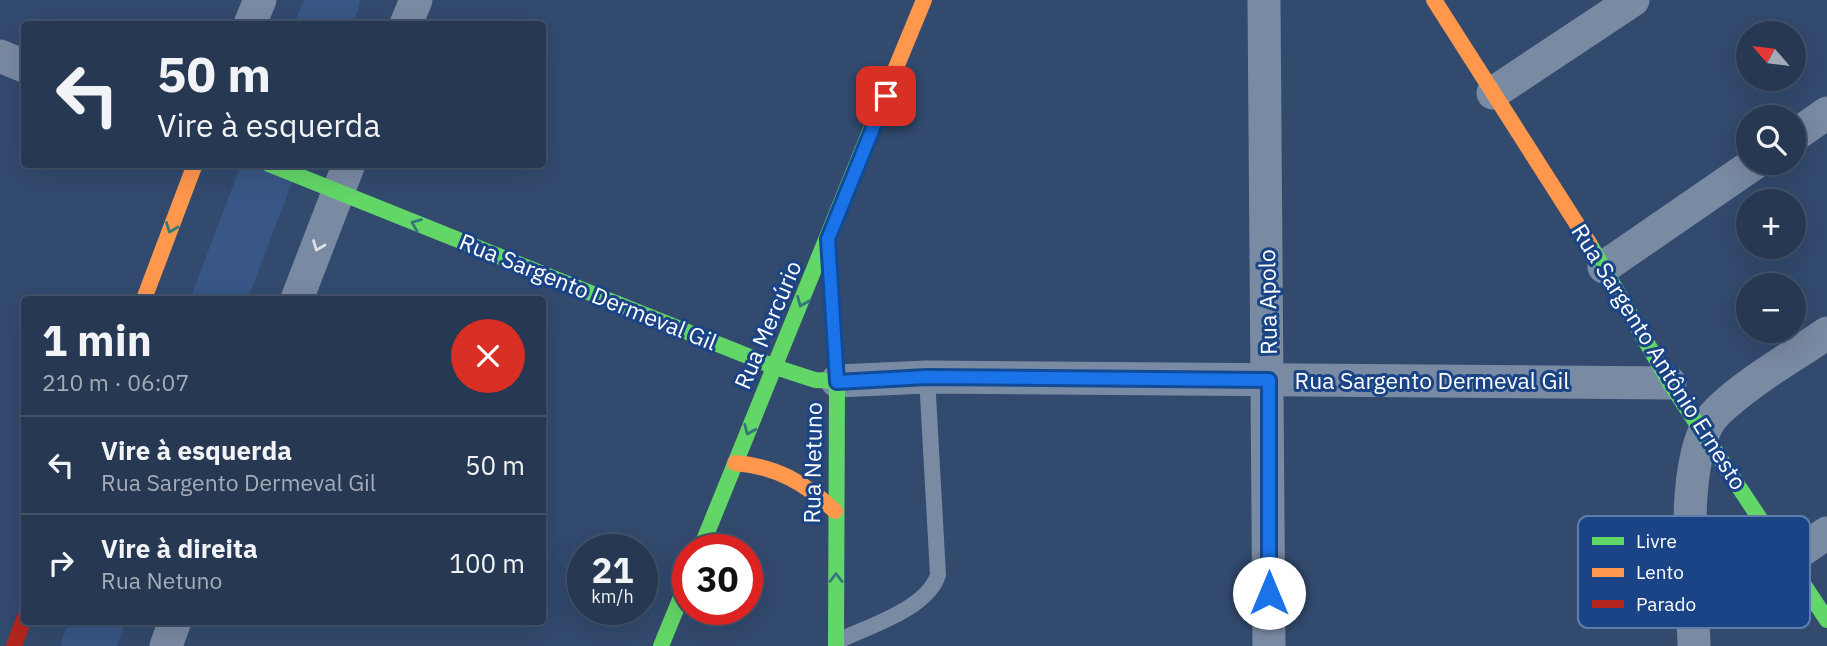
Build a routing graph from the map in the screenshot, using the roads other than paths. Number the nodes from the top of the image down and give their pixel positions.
1 (260, 0) edge
2 (416, 0) edge
3 (924, 0) edge
4 (1264, 0) edge
5 (1434, 0) edge
6 (1633, 0) edge
7 (251, 21) edge
8 (407, 21) edge
9 (0, 56) edge
10 (21, 65) edge
11 (1493, 93) junction
12 (1827, 113) edge
13 (1806, 128) edge
14 (194, 168) edge
15 (286, 168) edge
16 (1738, 175) edge
17 (337, 181) edge
18 (828, 239) junction
19 (1604, 267) junction
20 (146, 296) edge
21 (298, 296) edge
22 (1827, 333) edge
23 (775, 367) junction
24 (927, 377) junction
25 (1269, 380) junction
26 (837, 382) junction
27 (1670, 383) junction
28 (1703, 431) junction
29 (734, 463) junction
30 (835, 511) junction
31 (1691, 516) edge
32 (1757, 516) edge
33 (1827, 533) edge
34 (706, 534) edge
35 (1810, 545) edge
36 (1810, 596) edge
37 (672, 619) edge
38 (1827, 620) edge
39 (22, 625) edge
40 (174, 625) edge
41 (1694, 628) edge
42 (836, 644) edge
43 (14, 646) edge
44 (166, 646) edge
45 (661, 646) edge
46 (1269, 646) edge
47 (1694, 646) edge

1 - 7 street
2 - 8 street
3 - 18 street, Rua Mercúrio
4 - 25 street, Rua Apolo
5 - 11 street, Rua Sargento Antônio Ernesto
6 - 11 street
9 - 10 street
11 - 19 street, Rua Sargento Antônio Ernesto
12 - 13 street
14 -> 20 street
15 - 17 street, Rua Sargento Dermeval Gil
16 - 19 street
17 -> 21 street
23 -> 17 street, Rua Sargento Dermeval Gil
18 -> 23 street, Rua Mercúrio
18 - 26 street, Rua Netuno
19 - 27 street, Rua Sargento Antônio Ernesto
22 - 28 street
23 - 26 street, Rua Sargento Dermeval Gil
23 -> 29 street, Rua Mercúrio
24 - 25 street, Rua Sargento Dermeval Gil
24 - 26 street, Rua Sargento Dermeval Gil
24 - 42 lane
25 - 27 street, Rua Sargento Dermeval Gil
25 - 46 street, Rua Apolo
26 - 30 street, Rua Netuno
27 - 28 street, Rua Sargento Antônio Ernesto
28 - 31 street
28 - 32 street, Rua Sargento Antônio Ernesto
29 - 30 street
29 - 34 street, Rua Mercúrio
42 -> 30 street, Rua Netuno
33 - 35 street
36 - 38 street, Rua Sargento Antônio Ernesto
37 - 45 street
39 - 43 street
40 - 44 street
41 - 47 street

